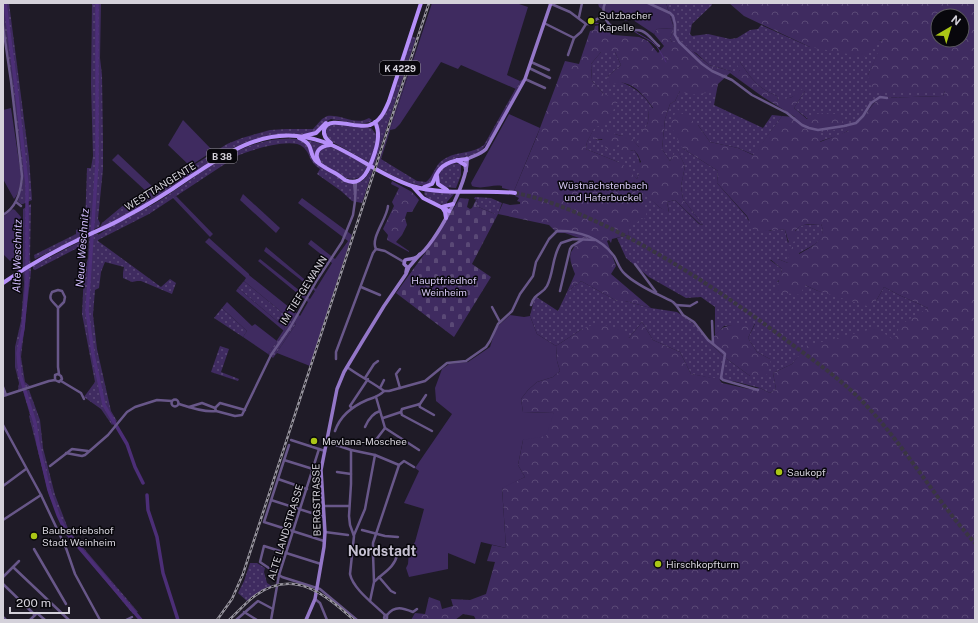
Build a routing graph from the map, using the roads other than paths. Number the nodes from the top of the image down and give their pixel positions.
1 (421, 3) edge
2 (550, 3) edge
3 (582, 3) edge
4 (605, 3) edge
5 (648, 3) edge
6 (578, 17) junction
7 (604, 17) junction
8 (544, 23) junction
9 (586, 24) junction
10 (3, 26) edge
11 (574, 38) junction
12 (658, 46) dead end
13 (568, 54) dead end
14 (532, 62) junction
15 (529, 68) junction
16 (549, 70) dead end
17 (550, 78) dead end
18 (525, 79) junction
19 (545, 88) dead end
20 (887, 98) dead end
21 (375, 122) junction
22 (366, 126) junction
23 (377, 131) junction
24 (297, 136) junction
25 (333, 145) junction
26 (467, 158) junction
27 (457, 160) junction
28 (320, 164) junction
29 (465, 165) junction
30 (466, 171) junction
31 (437, 173) junction
32 (342, 177) junction
33 (347, 181) junction
34 (356, 181) junction
35 (411, 186) junction
36 (419, 188) junction
37 (354, 189) junction
38 (426, 189) junction
39 (449, 191) junction
40 (514, 193) tunnel mouth
41 (355, 195) junction
42 (426, 199) junction
43 (16, 202) junction
44 (453, 204) junction
45 (21, 206) dead end
46 (388, 206) dead end
47 (442, 207) junction
48 (449, 211) junction
49 (3, 215) edge
50 (446, 218) junction
51 (582, 240) junction
52 (597, 241) junction
53 (376, 249) junction
54 (405, 261) junction
55 (412, 261) junction
56 (635, 264) dead end
57 (408, 267) junction
58 (3, 283) edge
59 (361, 287) junction
60 (560, 291) dead end
61 (658, 294) junction
62 (380, 295) dead end
63 (697, 302) dead end
64 (531, 305) dead end
65 (676, 305) junction
66 (492, 307) dead end
67 (58, 308) junction
68 (712, 321) dead end
69 (500, 322) junction
70 (713, 345) junction
71 (336, 359) dead end
72 (378, 361) dead end
73 (347, 367) junction
74 (400, 369) dead end
75 (58, 374) junction
76 (365, 378) junction
77 (54, 379) junction
78 (368, 379) junction
79 (61, 380) junction
80 (384, 380) dead end
81 (3, 387) edge
82 (380, 388) junction
83 (400, 388) junction
84 (758, 390) dead end
85 (384, 391) junction
86 (4, 395) edge
87 (426, 395) dead end
88 (376, 396) junction
89 (84, 399) dead end
90 (172, 401) junction
91 (178, 404) junction
92 (419, 404) junction
93 (189, 407) junction
94 (352, 408) junction
95 (216, 409) junction
96 (245, 410) junction
97 (380, 411) junction
98 (401, 412) junction
99 (434, 415) dead end
100 (383, 418) junction
101 (3, 425) edge
102 (365, 428) dead end
103 (385, 428) junction
104 (335, 431) dead end
105 (432, 431) dead end
106 (291, 440) dead end
107 (375, 441) dead end
108 (327, 442) junction
109 (289, 445) dead end
110 (319, 449) junction
111 (350, 450) junction
112 (419, 450) dead end
113 (89, 451) junction
114 (325, 451) junction
115 (66, 453) junction
116 (374, 455) junction
117 (284, 460) junction
118 (399, 465) junction
119 (50, 466) dead end
120 (414, 467) dead end
121 (26, 469) junction
122 (313, 469) junction
123 (337, 472) dead end
124 (351, 474) junction
125 (278, 479) junction
126 (3, 486) edge
127 (306, 489) junction
128 (41, 495) junction
129 (271, 500) junction
130 (324, 506) junction
131 (349, 506) junction
132 (300, 509) junction
133 (325, 517) junction
134 (3, 520) edge
135 (362, 530) dead end
136 (293, 532) junction
137 (326, 532) junction
138 (376, 534) junction
139 (348, 535) dead end
140 (354, 536) junction
141 (398, 537) dead end
142 (325, 542) junction
143 (34, 549) dead end
144 (286, 554) junction
145 (396, 554) dead end
146 (19, 561) dead end
147 (321, 564) junction
148 (12, 567) junction
149 (279, 575) junction
150 (3, 577) edge
151 (379, 577) junction
152 (374, 582) junction
153 (3, 584) edge
154 (317, 588) junction
155 (395, 593) dead end
156 (315, 599) junction
157 (370, 601) junction
158 (66, 604) dead end
159 (273, 609) junction
160 (417, 609) dead end
161 (244, 612) junction
162 (35, 615) junction
163 (3, 617) edge
164 (132, 617) dead end
165 (386, 618) edge
166 (6, 620) edge
167 (30, 620) edge
168 (45, 620) edge
169 (68, 620) edge
170 (100, 620) edge
171 (126, 620) edge
172 (236, 620) edge
173 (257, 620) edge
174 (271, 620) edge
175 (306, 620) edge
176 (327, 620) edge
177 (357, 620) edge

1 - 21 main road, K 4229
2 - 6 street
2 - 8 main road
3 - 6 street
4 - 7 street
5 - 20 street
6 - 9 street
7 - 9 street
7 - 12 street
8 - 11 street
8 - 14 main road
9 - 11 street
10 - 43 street
11 - 13 street
14 - 15 main road
14 - 16 street
15 - 17 street
15 - 18 main road
18 - 19 street
18 - 26 main road
21 - 22 main road
21 - 23 main road
21 - 24 main road
22 - 23 main road
22 - 25 main road
23 - 34 main road
24 - 25 main road, WESTTANGENTE / B 38
24 - 28 main road
24 - 58 main road, WESTTANGENTE / B 38
25 - 28 main road
25 - 35 main road, WESTTANGENTE / B 38
26 - 27 main road
26 - 29 main road
26 - 30 main road, BERGSTRASSE
27 - 29 main road
27 - 31 main road
28 - 32 main road
29 - 30 main road
30 - 44 main road, BERGSTRASSE
31 - 36 main road
31 - 39 main road
32 - 33 main road
32 - 34 main road
33 - 34 main road
33 - 37 street
34 - 37 street, IM TIEFGEWANN
34 - 41 street, IM TIEFGEWANN
35 - 36 main road, WESTTANGENTE / B 38
35 - 42 main road
36 - 38 main road, B 38
37 - 41 street, IM TIEFGEWANN
38 - 39 main road, B 38
38 - 42 main road
39 - 40 main road, B 38
41 - 96 street, IM TIEFGEWANN
42 - 47 main road
43 - 45 street
43 - 49 street
44 - 47 main road
44 - 48 main road, BERGSTRASSE
46 - 53 street
47 - 48 main road
47 - 50 main road
48 - 50 main road, BERGSTRASSE
50 - 55 main road, BERGSTRASSE
51 - 52 street
51 - 60 street
51 - 64 street
52 - 61 street
52 - 69 street
53 - 54 street
53 - 59 street
54 - 55 main road, BERGSTRASSE
54 - 57 main road
55 - 57 main road, BERGSTRASSE
56 - 61 street
57 - 73 main road, BERGSTRASSE
59 - 62 street
59 - 71 street
61 - 65 street
63 - 65 street
65 - 70 street
66 - 69 street
67 - 67 street
67 - 75 street
68 - 70 street
69 - 83 street
70 - 84 street
72 - 76 street
73 - 76 street
73 - 108 main road, BERGSTRASSE
74 - 83 street
75 - 77 street
75 - 79 street
76 - 78 street
77 - 79 street
77 - 86 street
78 - 82 street
78 - 94 street
79 - 89 street
80 - 82 street
81 - 86 street
82 - 85 street
83 - 85 street
85 - 88 street
87 - 92 street
88 - 94 street
88 - 97 street
90 - 91 street
90 - 91 street
90 - 113 street
91 - 93 street
92 - 98 street
92 - 99 street
93 - 95 street
93 - 95 street
94 - 104 street
95 - 96 street
95 - 96 street
97 - 100 street
97 - 102 street
98 - 100 street
98 - 105 street
100 - 103 street
101 - 121 street
103 - 107 street
103 - 112 street
106 - 110 street
108 - 111 street
108 - 114 main road, BERGSTRASSE
109 - 117 street
110 - 114 street
110 - 122 street, ALTE LANDSTRASSE
111 - 116 street
111 - 124 street
113 - 115 street
113 - 115 street
114 - 130 main road, BERGSTRASSE
115 - 119 street
116 - 118 street
116 - 140 street
117 - 122 street
117 - 125 street
118 - 120 street
118 - 138 street
121 - 126 street
121 - 128 street
122 - 127 street, ALTE LANDSTRASSE
123 - 124 street
124 - 131 street
125 - 127 street
125 - 129 street
127 - 132 street, ALTE LANDSTRASSE
128 - 134 street
128 - 170 street
129 - 132 street
129 - 136 street
130 - 131 street
130 - 133 main road, BERGSTRASSE
131 - 140 street
132 - 133 street
132 - 136 street, ALTE LANDSTRASSE
133 - 137 main road, BERGSTRASSE
135 - 138 street
136 - 142 street
136 - 144 street, ALTE LANDSTRASSE
137 - 139 street
137 - 142 main road, BERGSTRASSE
138 - 141 street
138 - 152 street
140 - 157 street
142 - 147 main road, BERGSTRASSE
143 - 158 street
144 - 147 street
144 - 149 street, ALTE LANDSTRASSE
144 - 149 street
145 - 151 street
146 - 148 street
147 - 154 main road, BERGSTRASSE
148 - 150 street
148 - 169 street
149 - 154 street
149 - 159 street, ALTE LANDSTRASSE
151 - 152 street
151 - 155 street
152 - 157 street
153 - 162 street
154 - 156 main road, BERGSTRASSE
154 - 177 street
156 - 175 main road, BERGSTRASSE
156 - 176 street
157 - 165 street
159 - 161 street
159 - 174 street, ALTE LANDSTRASSE
160 - 165 street
161 - 172 street
161 - 173 street
162 - 167 street
162 - 168 street
163 - 166 street
164 - 171 street

